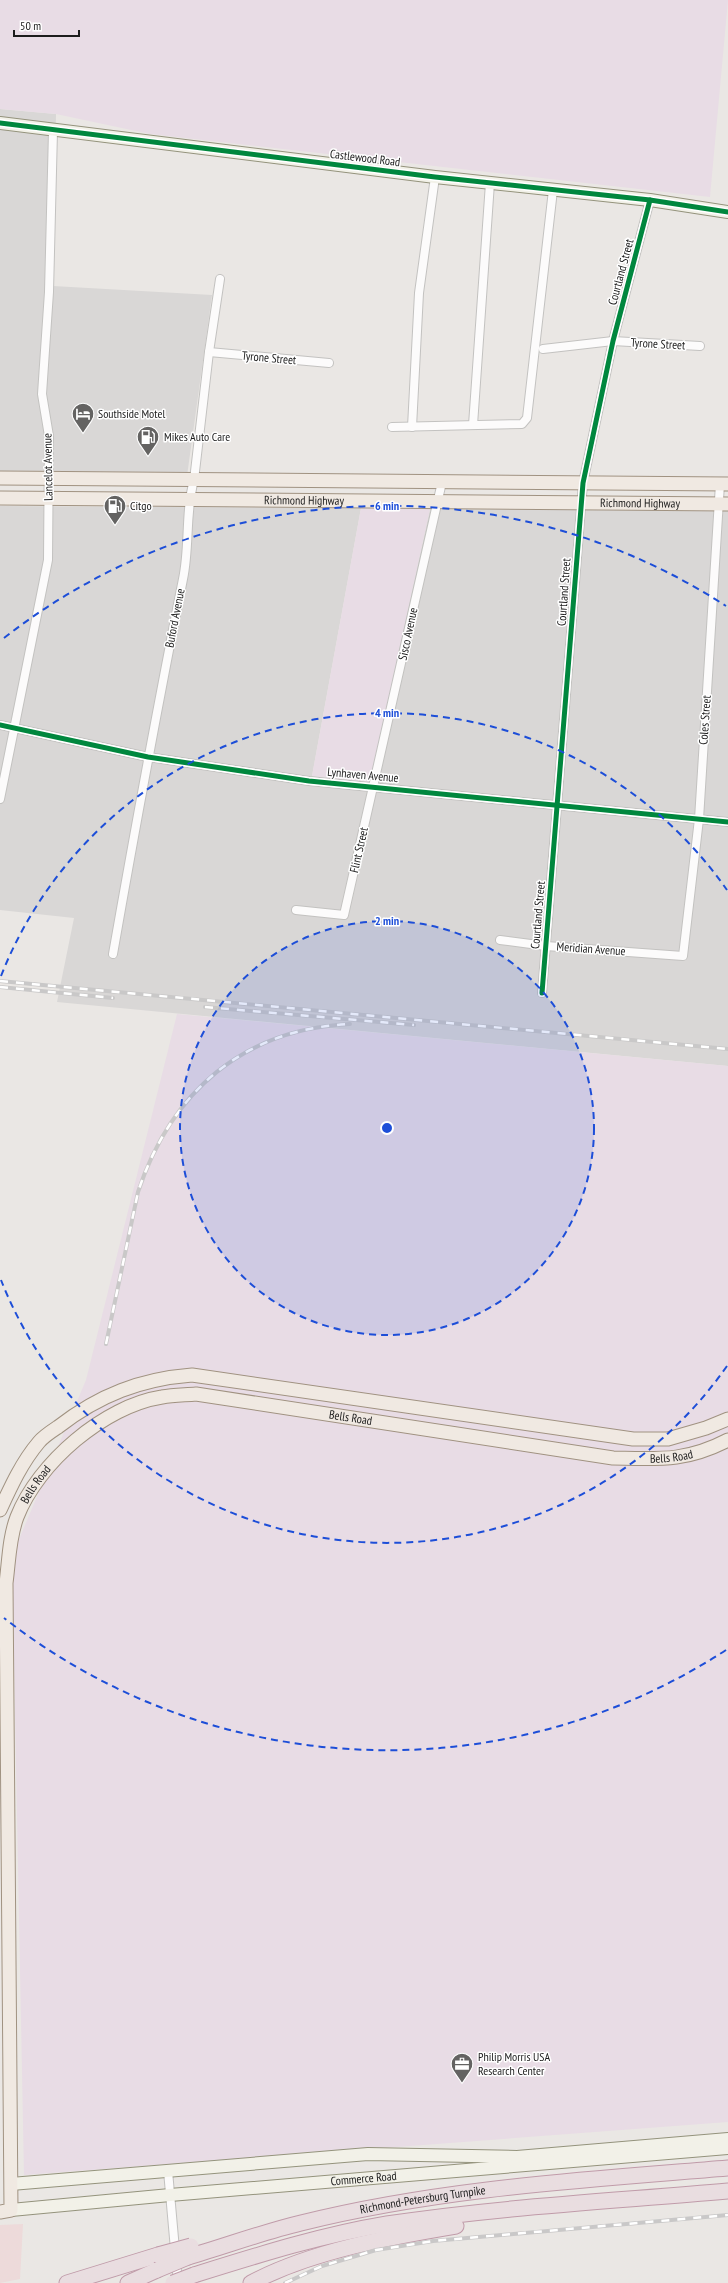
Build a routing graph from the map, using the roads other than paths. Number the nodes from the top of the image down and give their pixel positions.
1 (0, 124) edge
2 (53, 131) junction
3 (436, 177) junction
4 (490, 183) junction
5 (553, 190) junction
6 (650, 200) junction
7 (728, 212) edge
8 (220, 279) dead end
9 (614, 341) junction
10 (700, 346) dead end
11 (543, 350) dead end
12 (209, 352) junction
13 (330, 363) dead end
14 (473, 425) junction
15 (392, 427) dead end
16 (412, 427) junction
17 (0, 478) edge
18 (48, 479) junction
19 (194, 480) junction
20 (442, 482) junction
21 (583, 483) junction
22 (724, 484) edge
23 (0, 498) edge
24 (48, 499) junction
25 (189, 499) junction
26 (437, 502) junction
27 (581, 502) junction
28 (724, 504) edge
29 (0, 725) edge
30 (14, 728) junction
31 (148, 757) junction
32 (374, 786) junction
33 (0, 799) edge
34 (558, 804) junction
35 (699, 819) junction
36 (728, 822) edge
37 (296, 910) dead end
38 (500, 940) dead end
39 (546, 946) junction
40 (113, 954) dead end
41 (683, 956) joint
42 (542, 993) dead end
43 (274, 1387) junction
44 (272, 1405) junction
45 (728, 1419) edge
46 (519, 1424) junction
47 (728, 1440) edge
48 (515, 1442) junction
49 (0, 1510) edge
50 (3, 1666) edge
51 (4, 1928) edge
52 (728, 2139) edge
53 (728, 2148) edge
54 (728, 2168) edge
55 (168, 2171) junction
56 (5, 2184) edge
57 (728, 2190) edge
58 (170, 2195) junction
59 (595, 2202) junction
60 (6, 2211) edge
61 (190, 2252) junction
62 (67, 2283) edge
63 (128, 2283) edge
64 (173, 2283) edge
65 (178, 2283) edge
66 (252, 2283) edge

1 - 2 main road, Castlewood Road
2 - 3 main road, Castlewood Road
2 - 18 street, Lancelot Avenue
3 - 4 main road, Castlewood Road
3 - 16 street
4 - 5 main road, Castlewood Road
4 - 14 street
5 - 6 main road, Castlewood Road
5 - 14 street
6 - 7 main road, Castlewood Road
6 - 9 street, Courtland Street
8 - 12 street, Buford Avenue
9 - 10 street, Tyrone Street
9 - 11 street, Tyrone Street
9 - 21 street, Courtland Street
12 - 13 street, Tyrone Street
12 - 19 street, Buford Avenue
14 - 16 street
15 - 16 street
17 - 18 main road, Richmond Highway
18 - 19 main road, Richmond Highway
18 - 24 street, Lancelot Avenue
19 - 20 main road, Richmond Highway
19 - 25 street, Buford Avenue
20 - 21 main road, Richmond Highway
20 - 26 street, Sisco Avenue
21 - 22 main road, Richmond Highway
21 - 27 street, Courtland Street
22 - 28 street, Coles Street
23 - 24 main road, Richmond Highway
24 - 25 main road, Richmond Highway
24 - 30 street, Lancelot Avenue
25 - 26 main road, Richmond Highway
25 - 31 street, Buford Avenue
26 - 27 main road, Richmond Highway
26 - 32 street, Sisco Avenue
27 - 28 main road, Richmond Highway
27 - 34 street, Courtland Street
28 - 35 street, Coles Street
29 - 30 street, Lynhaven Avenue
30 - 31 street, Lynhaven Avenue
30 - 33 street, Lancelot Avenue
31 - 32 street, Lynhaven Avenue
31 - 40 street, Buford Avenue
32 - 34 street, Lynhaven Avenue
32 - 37 street, Flint Street
34 - 35 street, Lynhaven Avenue
34 - 39 street, Courtland Street
35 - 36 street, Lynhaven Avenue
35 - 41 street, Coles Street
38 - 39 street, Meridian Avenue
39 - 41 street, Meridian Avenue
39 - 42 street, Courtland Street
43 - 44 main road
43 - 46 main road, Bells Road
43 - 49 main road, Bells Road
44 - 48 main road, Bells Road
44 - 50 main road, Bells Road
45 - 46 main road, Bells Road
46 - 48 main road
47 - 48 main road, Bells Road
50 - 51 main road, Bells Road
51 - 56 main road, Bells Road
52 - 55 main road, Commerce Road
53 - 58 main road, Commerce Road
54 - 61 highway, Richmond-Petersburg Turnpike
55 - 56 main road, Commerce Road
55 - 58 street
56 - 60 main road, Bells Road
57 - 59 highway, Richmond-Petersburg Turnpike
58 - 60 main road, Commerce Road
58 - 65 street
59 - 64 highway, Richmond-Petersburg Turnpike, bridge
59 - 66 highway
61 - 62 highway, bridge
61 - 63 highway, Richmond-Petersburg Turnpike, bridge

